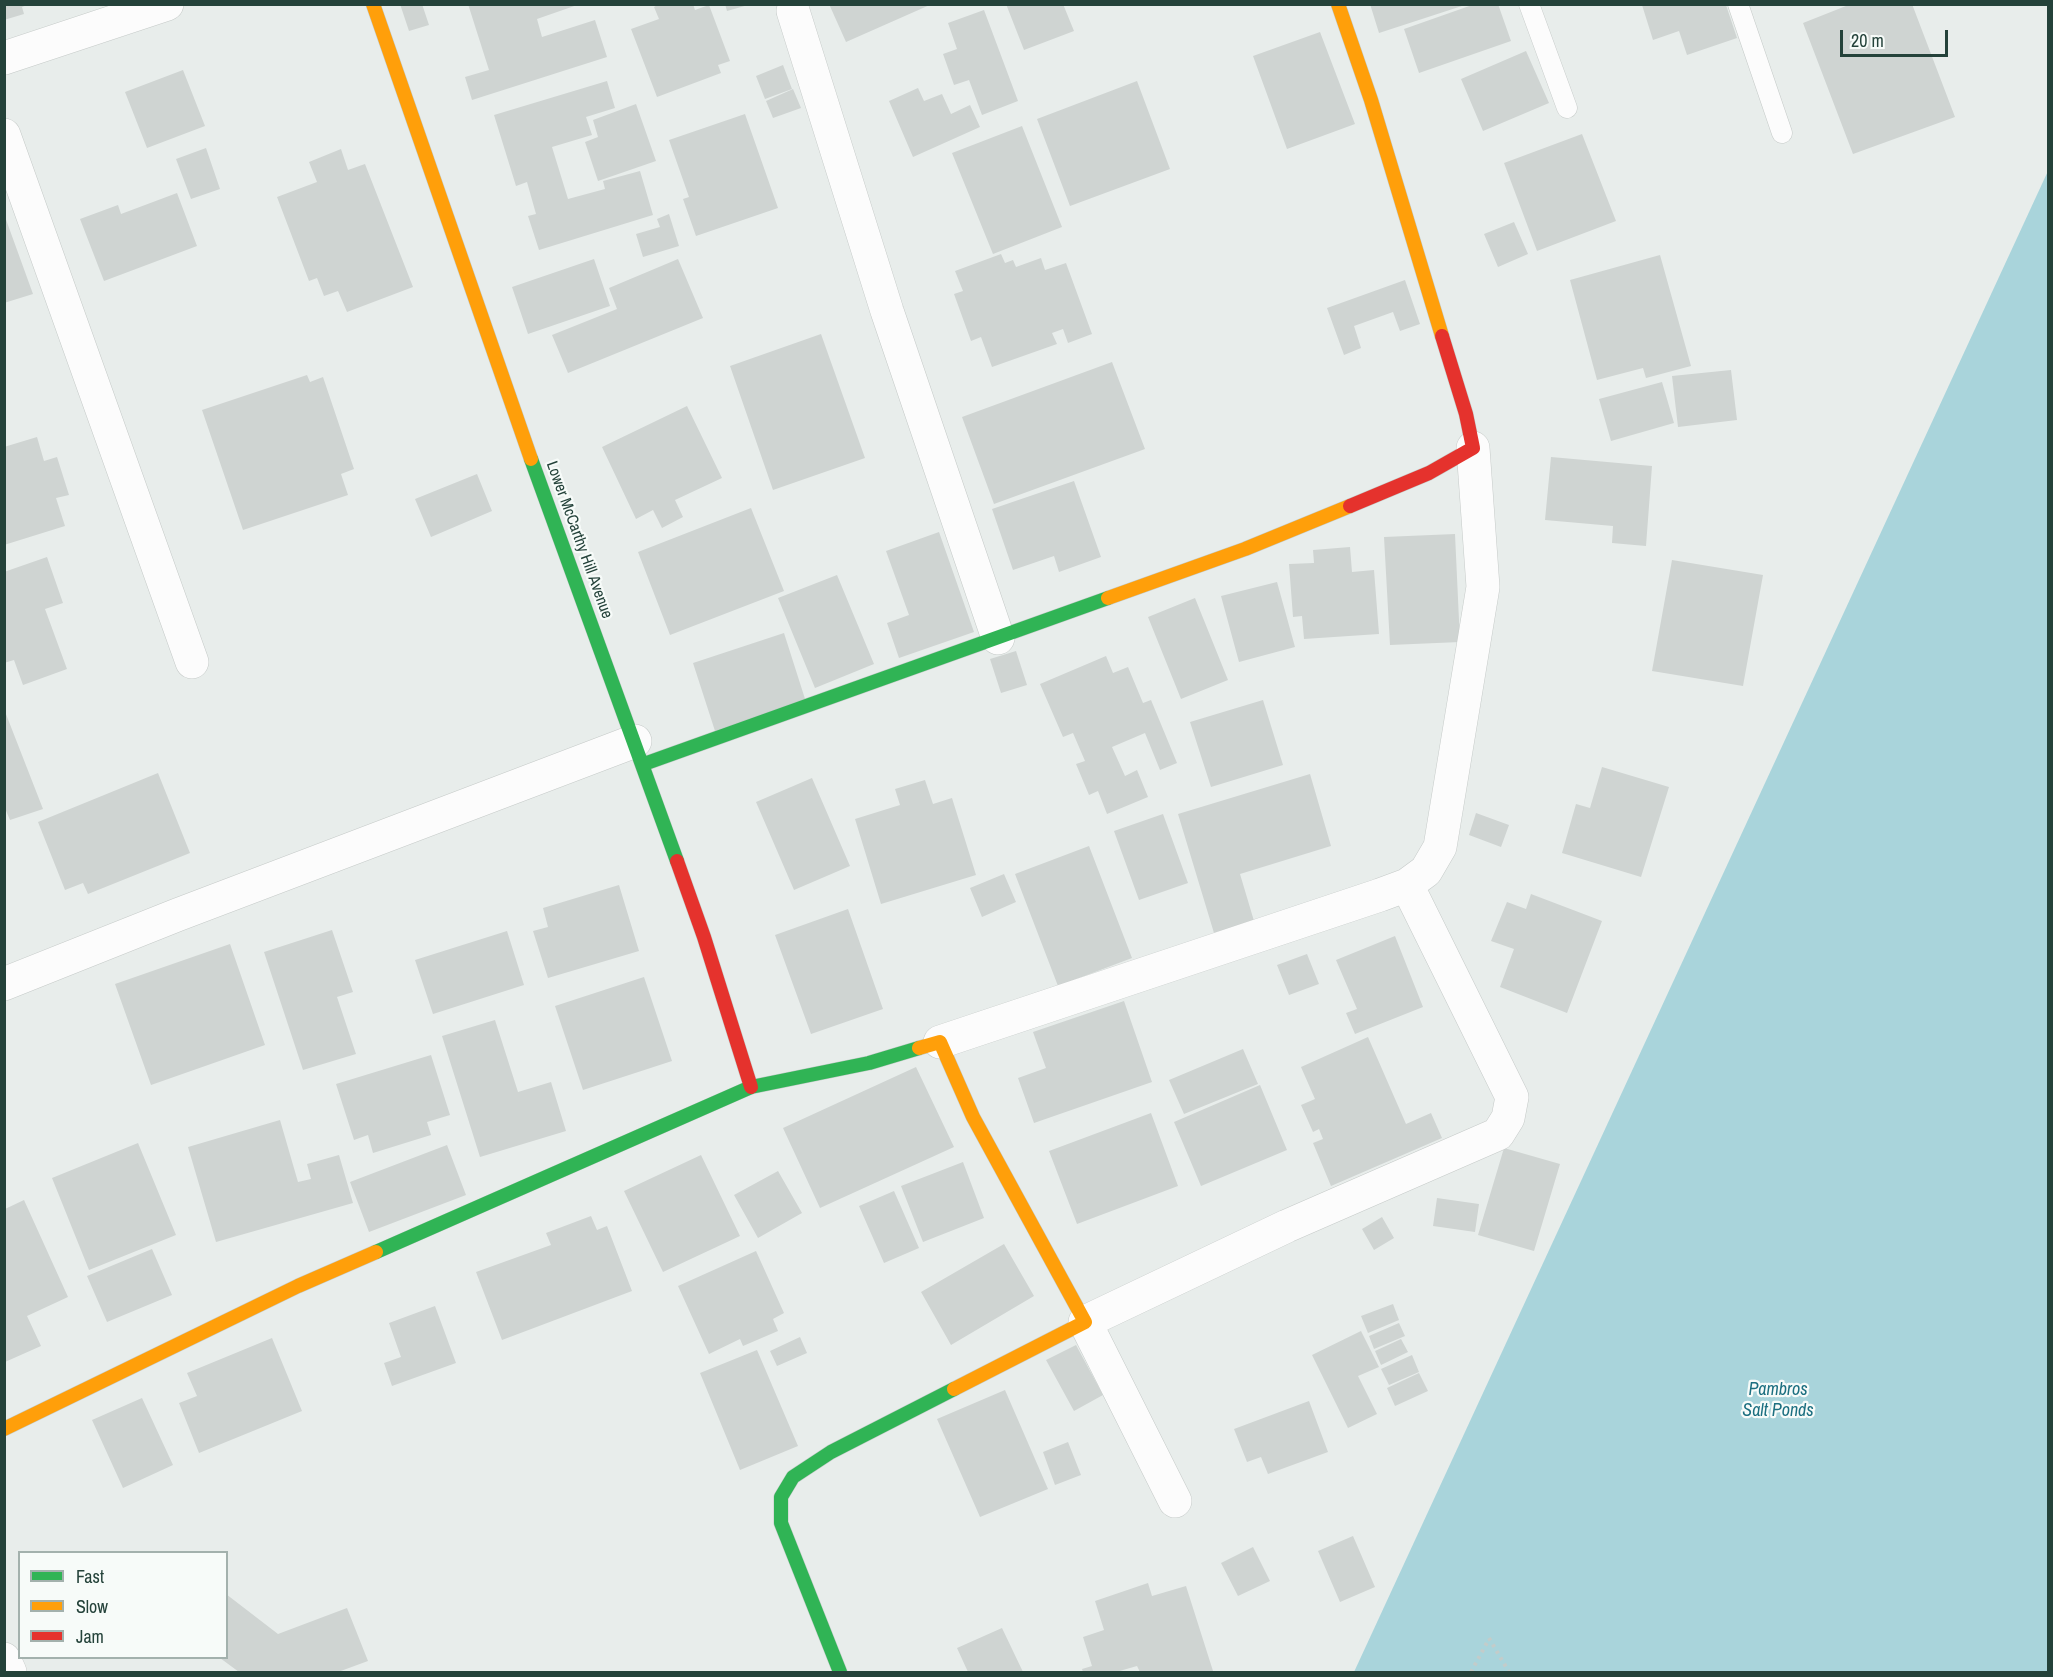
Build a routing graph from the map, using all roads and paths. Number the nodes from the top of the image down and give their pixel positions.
1 (167, 4) edge
2 (373, 4) edge
3 (1338, 4) edge
4 (1529, 4) edge
5 (1738, 4) edge
6 (794, 11) dead end
7 (4, 58) edge
8 (1567, 108) dead end
9 (1782, 133) dead end
10 (4, 135) edge
11 (1473, 448) junction
12 (998, 638) junction
13 (192, 662) dead end
14 (639, 752) junction
15 (1407, 885) junction
16 (4, 984) edge
17 (940, 1042) junction
18 (751, 1087) junction
19 (1085, 1322) junction
20 (4, 1429) edge
21 (1175, 1501) dead end
22 (4, 1659) edge
23 (10, 1672) edge
24 (840, 1672) edge
25 (1471, 1672) edge
26 (1509, 1672) edge

1 - 7 street
2 - 14 street, Lower McCarthy Hill Avenue
3 - 11 street
4 - 8 lane
5 - 9 lane
6 - 12 street
10 - 13 street
11 - 12 street
11 - 15 street
12 - 14 street
14 - 16 street
14 - 18 street, Lower McCarthy Hill Avenue
15 - 17 street
15 - 19 street
17 - 18 street
17 - 19 street
18 - 20 street
19 - 21 street
19 - 24 street
22 - 23 street
25 - 26 path

